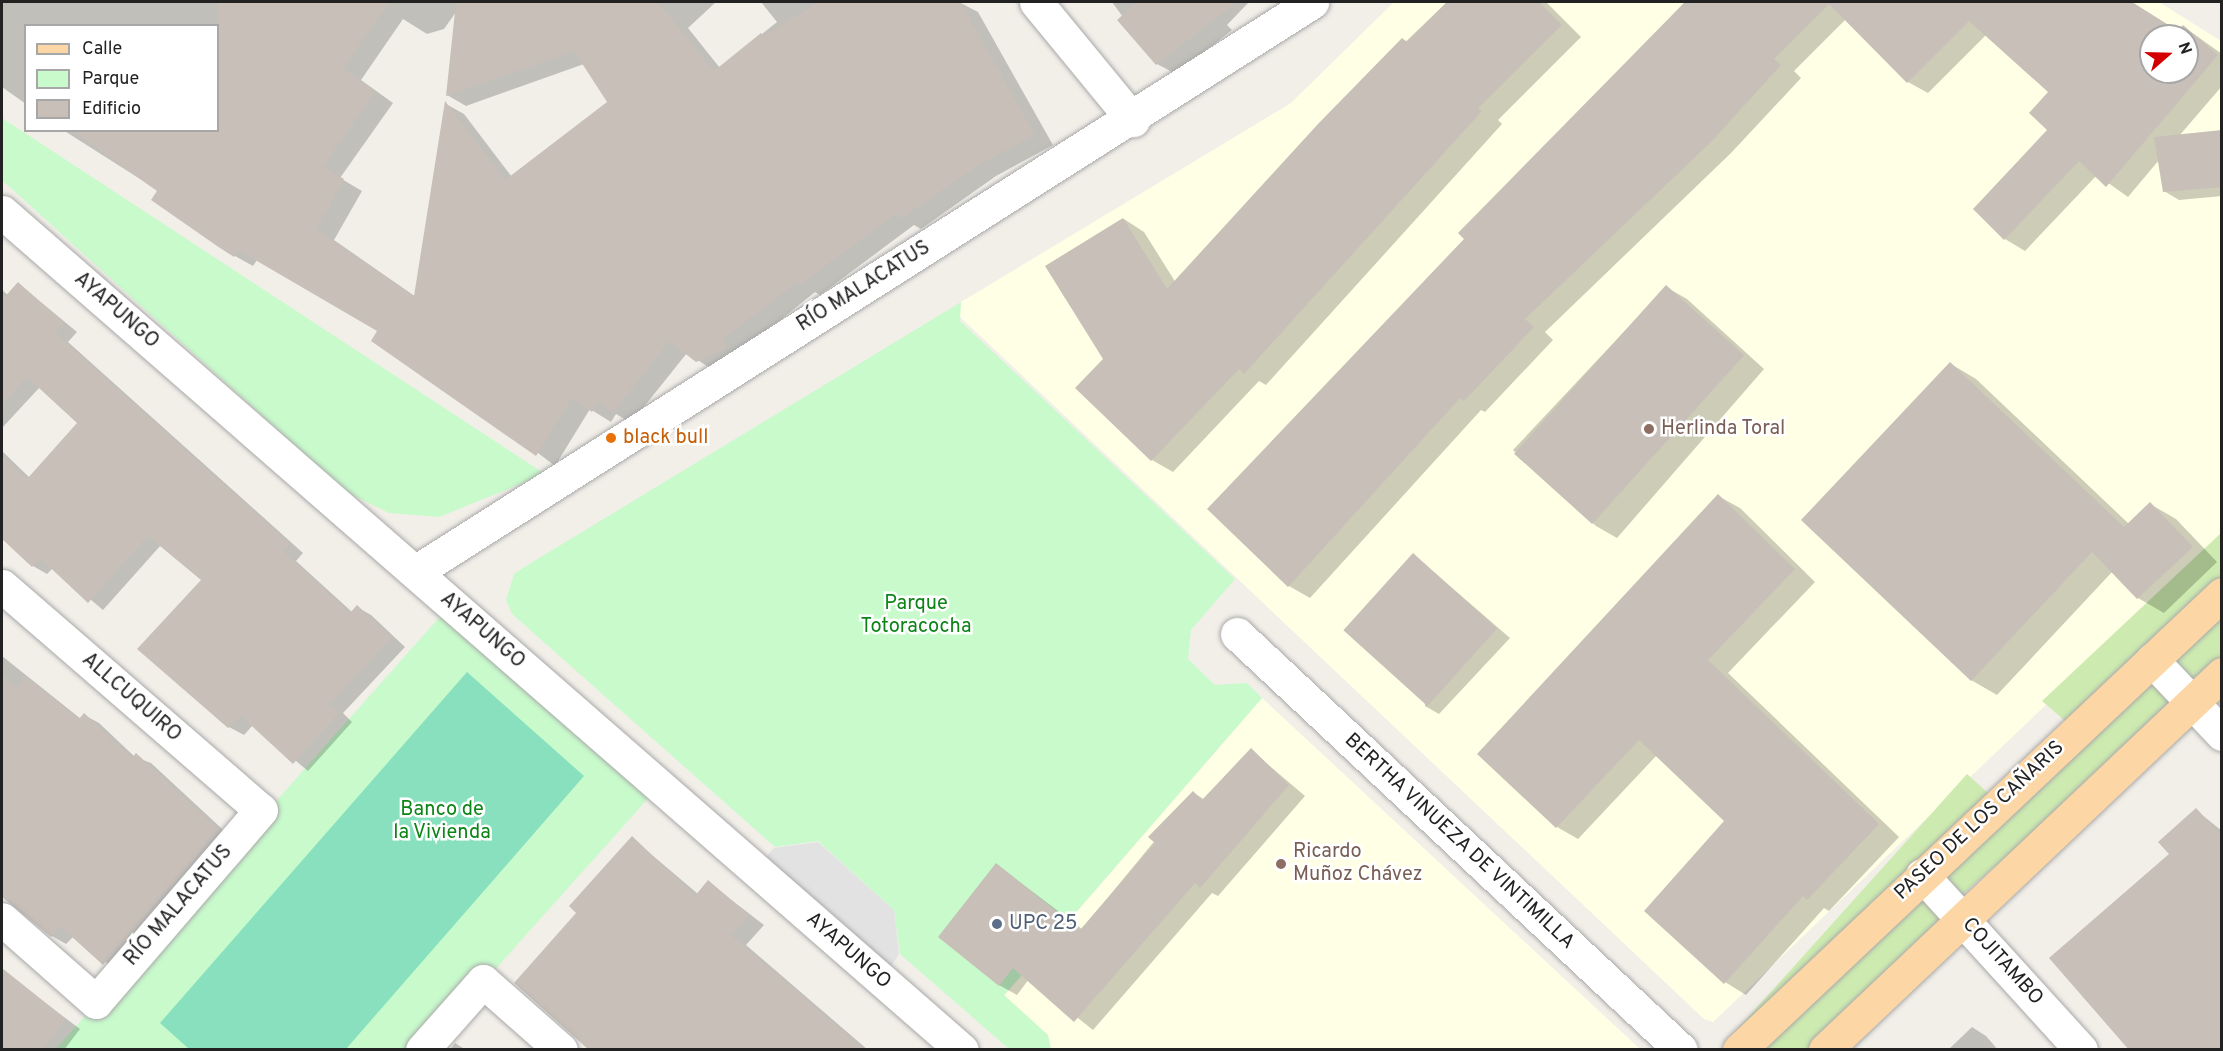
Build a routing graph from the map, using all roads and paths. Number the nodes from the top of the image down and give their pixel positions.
1 (1036, 2) edge
2 (1312, 2) edge
3 (1133, 120) junction
4 (2, 212) edge
5 (415, 572) junction
6 (2, 586) edge
7 (2222, 594) edge
8 (1237, 634) dead end
9 (2152, 660) junction
10 (2222, 674) edge
11 (2192, 703) junction
12 (2222, 734) edge
13 (261, 810) joint
14 (1922, 875) junction
15 (2, 919) edge
16 (1965, 920) junction
17 (422, 1050) edge
18 (561, 1050) edge
19 (962, 1050) edge
20 (1681, 1050) edge
21 (1740, 1050) edge
22 (1825, 1050) edge
23 (2081, 1050) edge

1 - 3 street
2 - 3 street, RÍO MALACATUS
3 - 5 street, RÍO MALACATUS
4 - 5 street, AYAPUNGO
5 - 19 street, AYAPUNGO
6 - 13 street, ALLCUQUIRO
7 - 9 main road, PASEO DE LOS CAÑARIS
8 - 20 street, BERTHA VINUEZA DE VINTIMILLA
9 - 11 street
9 - 14 main road, PASEO DE LOS CAÑARIS
10 - 11 main road
11 - 12 street
11 - 16 main road
13 - 15 street, RÍO MALACATUS
14 - 16 street, COJITAMBO
14 - 21 main road, PASEO DE LOS CAÑARIS
16 - 22 main road
16 - 23 street, COJITAMBO
17 - 18 street

